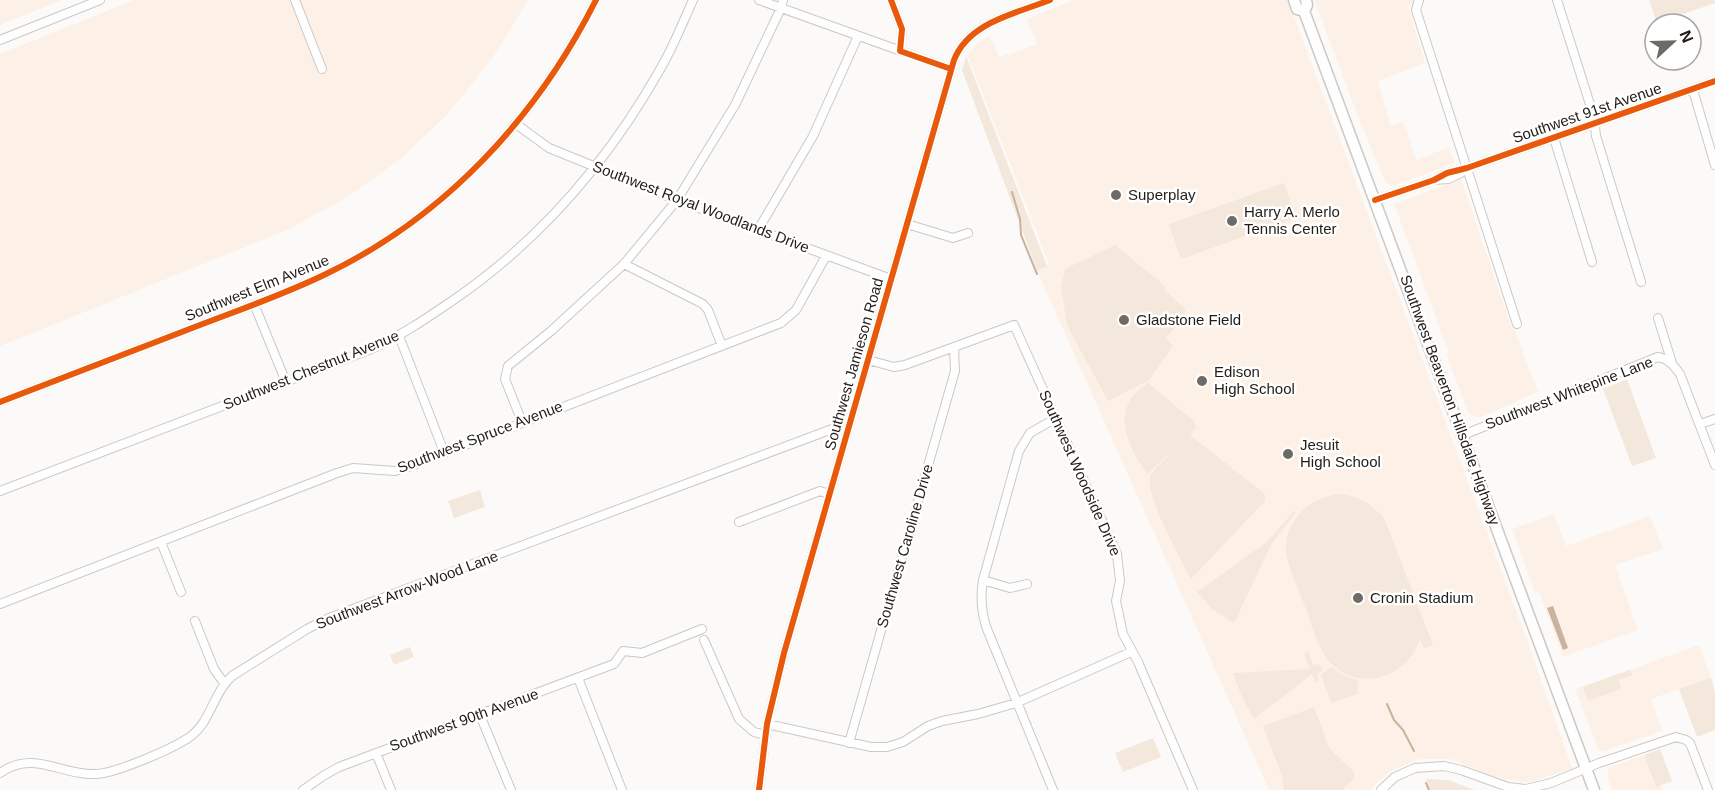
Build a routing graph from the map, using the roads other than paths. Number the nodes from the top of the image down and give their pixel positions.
1 (100, 0) edge
2 (295, 0) edge
3 (596, 0) edge
4 (693, 0) edge
5 (759, 0) edge
6 (891, 0) edge
7 (1050, 0) edge
8 (1294, 0) edge
9 (1419, 0) edge
10 (1557, 0) edge
11 (782, 4) edge
12 (1305, 6) edge
13 (858, 36) junction
14 (0, 40) edge
15 (900, 51) junction
16 (322, 69) dead end
17 (951, 69) junction
18 (1715, 81) edge
19 (1692, 90) junction
20 (516, 124) junction
21 (1594, 124) junction
22 (1554, 138) junction
23 (1715, 165) edge
24 (597, 167) junction
25 (1467, 168) junction
26 (677, 200) junction
27 (1375, 200) junction
28 (907, 224) junction
29 (758, 230) junction
30 (968, 233) dead end
31 (826, 256) junction
32 (1592, 262) dead end
33 (624, 264) junction
34 (891, 279) junction
35 (1641, 282) dead end
36 (254, 304) junction
37 (1658, 318) dead end
38 (1517, 324) dead end
39 (399, 336) junction
40 (722, 346) junction
41 (954, 347) junction
42 (868, 360) junction
43 (1672, 364) junction
44 (286, 382) junction
45 (0, 402) edge
46 (1056, 418) junction
47 (1715, 418) edge
48 (522, 422) junction
49 (1700, 424) junction
50 (849, 426) junction
51 (1462, 435) junction
52 (444, 452) junction
53 (1715, 465) edge
54 (0, 491) edge
55 (830, 494) junction
56 (739, 522) dead end
57 (161, 542) junction
58 (983, 580) junction
59 (1027, 584) dead end
60 (181, 592) dead end
61 (0, 604) edge
62 (195, 621) dead end
63 (702, 629) dead end
64 (704, 640) dead end
65 (1131, 652) junction
66 (578, 678) junction
67 (224, 683) junction
68 (1016, 703) junction
69 (480, 715) junction
70 (767, 724) junction
71 (766, 735) junction
72 (849, 743) junction
73 (376, 753) junction
74 (1586, 768) junction
75 (0, 773) edge
76 (303, 790) edge
77 (392, 790) edge
78 (511, 790) edge
79 (622, 790) edge
80 (759, 790) edge
81 (1053, 790) edge
82 (1193, 790) edge
83 (1381, 790) edge
84 (1594, 790) edge
85 (1708, 790) edge

1 - 14 street
2 - 16 street
3 - 20 street, Southwest Elm Avenue
4 - 24 street, Southwest Chestnut Avenue
5 - 11 street
6 - 15 street
7 - 17 street, Southwest Jamieson Road
8 - 12 main road, Southwest Beaverton Hillsdale Highway
9 - 25 street
10 - 21 street
11 - 13 street
11 - 26 street
12 - 27 main road, Southwest Beaverton Hillsdale Highway
13 - 15 street
13 - 29 street
15 - 17 street
17 - 28 street, Southwest Jamieson Road
18 - 19 street, Southwest 91st Avenue
19 - 21 street, Southwest 91st Avenue
19 - 23 street
20 - 24 street, Southwest Royal Woodlands Drive
20 - 36 street, Southwest Elm Avenue
21 - 22 street, Southwest 91st Avenue
21 - 35 street
22 - 25 street, Southwest 91st Avenue
22 - 32 street
24 - 26 street, Southwest Royal Woodlands Drive
24 - 39 street, Southwest Chestnut Avenue
25 - 27 street, Southwest 91st Avenue
25 - 38 street
26 - 29 street, Southwest Royal Woodlands Drive
26 - 33 street
27 - 51 main road, Southwest Beaverton Hillsdale Highway
28 - 30 street
28 - 34 street, Southwest Jamieson Road
29 - 31 street, Southwest Royal Woodlands Drive
31 - 34 street, Southwest Royal Woodlands Drive
31 - 40 street, Southwest Spruce Avenue
33 - 40 street
33 - 48 street
34 - 42 street, Southwest Jamieson Road
36 - 44 street
36 - 45 street, Southwest Elm Avenue
37 - 43 street
39 - 44 street, Southwest Chestnut Avenue
39 - 52 street
40 - 48 street, Southwest Spruce Avenue
41 - 42 street
41 - 46 street, Southwest Woodside Drive
41 - 72 street, Southwest Caroline Drive
42 - 50 street, Southwest Jamieson Road
43 - 49 street, Southwest Whitepine Lane
43 - 51 street, Southwest Whitepine Lane
44 - 54 street, Southwest Chestnut Avenue
46 - 58 street
46 - 65 street, Southwest Woodside Drive
47 - 49 street
48 - 52 street, Southwest Spruce Avenue
49 - 53 street, Southwest Whitepine Lane
50 - 55 street, Southwest Jamieson Road
50 - 67 street, Southwest Arrow-Wood Lane
51 - 74 main road, Southwest Beaverton Hillsdale Highway
52 - 57 street, Southwest Spruce Avenue
55 - 56 street
55 - 70 street, Southwest Jamieson Road
57 - 60 street
57 - 61 street, Southwest Spruce Avenue
58 - 59 street
58 - 68 street
62 - 67 street
63 - 66 street, Southwest 90th Avenue
64 - 71 street
65 - 68 street
65 - 82 street, Southwest Woodside Drive
66 - 69 street, Southwest 90th Avenue
66 - 79 street
67 - 75 street
68 - 72 street
68 - 81 street
69 - 73 street, Southwest 90th Avenue
69 - 78 street
70 - 71 street, Southwest Jamieson Road
70 - 72 street
71 - 80 street, Southwest Jamieson Road
73 - 76 street, Southwest 90th Avenue
73 - 77 street
74 - 83 street
74 - 84 main road, Southwest Beaverton Hillsdale Highway
74 - 85 street

